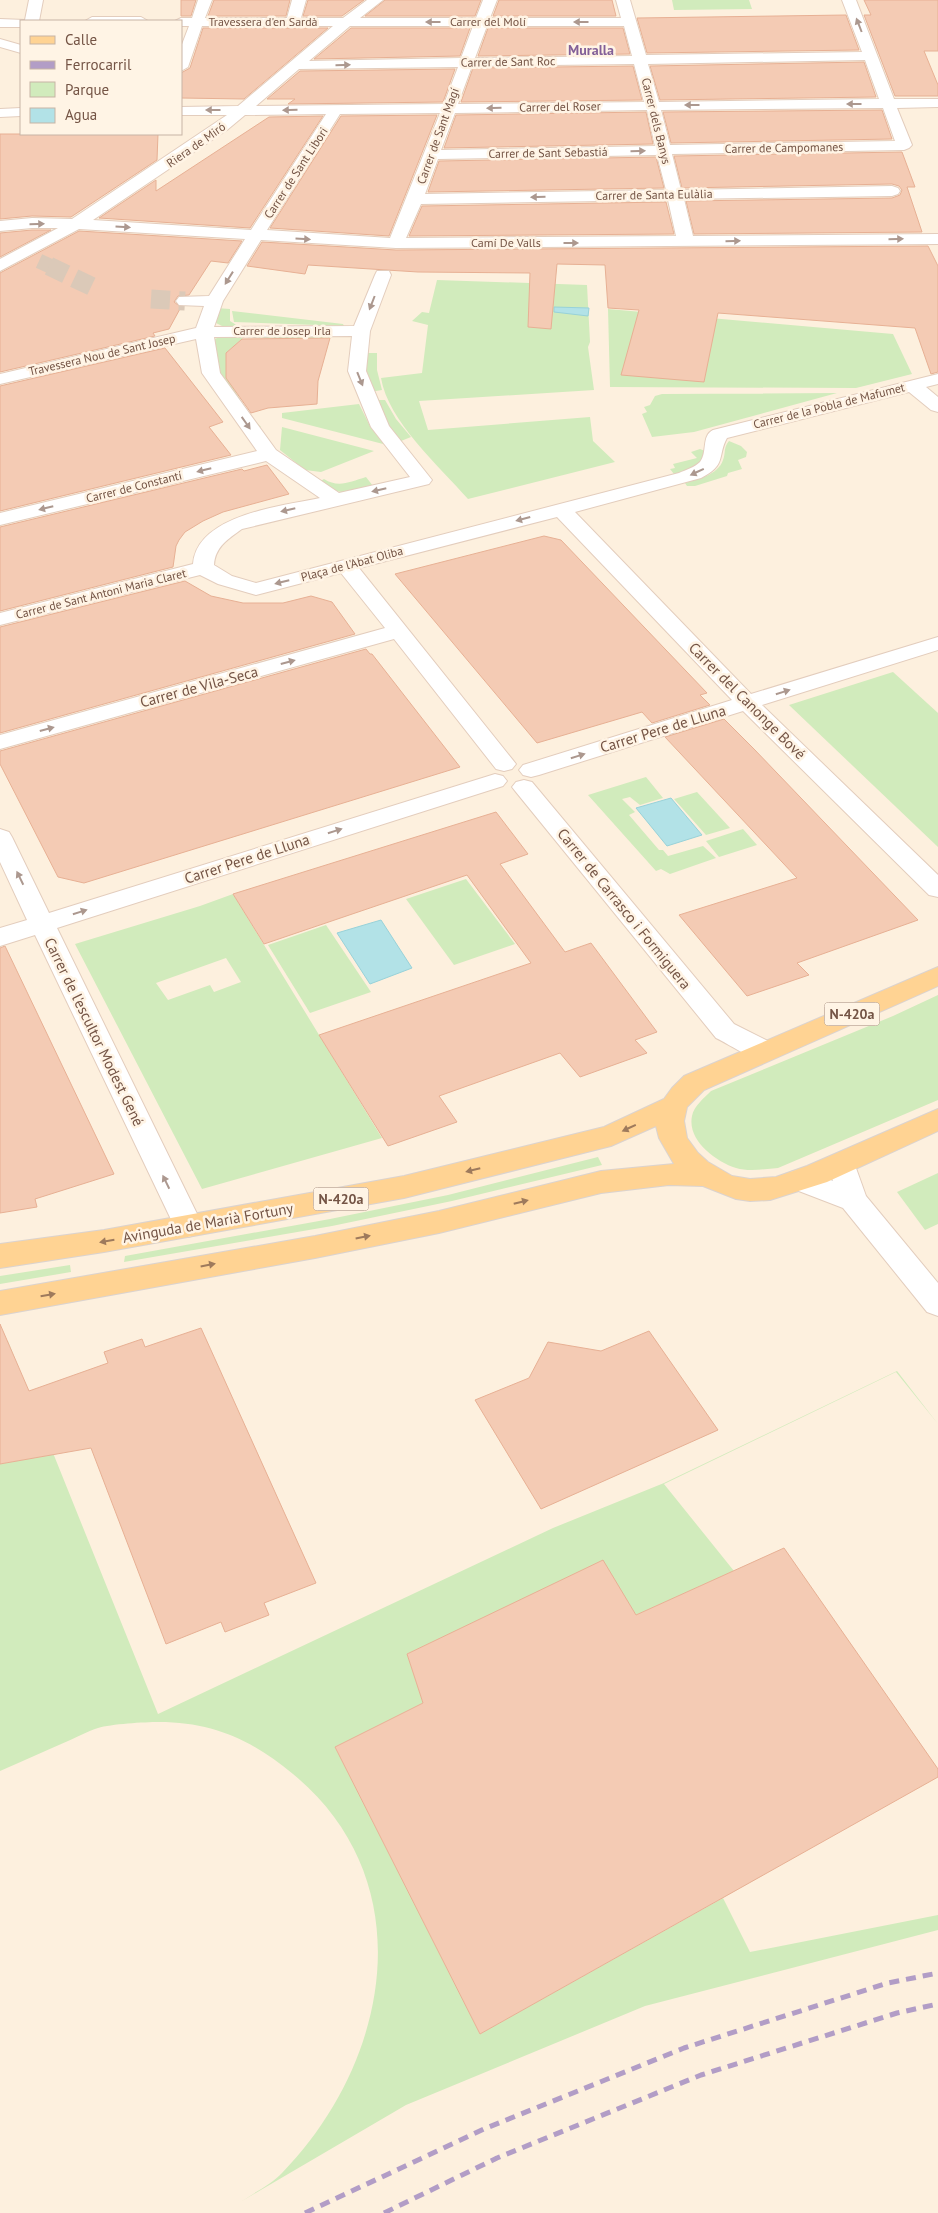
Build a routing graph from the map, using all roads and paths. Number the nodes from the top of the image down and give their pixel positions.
1 (36, 0) edge
2 (205, 0) edge
3 (299, 0) edge
4 (376, 0) edge
5 (490, 0) edge
6 (623, 0) edge
7 (848, 0) edge
8 (88, 7) dead end
9 (32, 20) edge
10 (86, 20) edge
11 (182, 22) edge
12 (196, 22) junction
13 (292, 22) junction
14 (481, 22) junction
15 (630, 22) junction
16 (0, 23) edge
17 (345, 23) junction
18 (20, 24) edge
19 (0, 43) edge
20 (20, 49) edge
21 (871, 56) junction
22 (640, 60) junction
23 (465, 63) junction
24 (182, 64) edge
25 (295, 66) junction
26 (938, 103) edge
27 (889, 104) junction
28 (654, 106) junction
29 (448, 108) junction
30 (336, 109) junction
31 (244, 110) junction
32 (182, 111) edge
33 (20, 112) edge
34 (0, 113) edge
35 (664, 151) junction
36 (432, 154) junction
37 (892, 191) dead end
38 (675, 194) junction
39 (415, 199) junction
40 (75, 224) junction
41 (0, 226) edge
42 (255, 236) junction
43 (938, 239) edge
44 (686, 242) junction
45 (396, 244) junction
46 (24, 253) junction
47 (40, 261) tunnel mouth
48 (0, 266) edge
49 (383, 275) dead end
50 (185, 301) tunnel mouth
51 (214, 302) junction
52 (361, 331) junction
53 (204, 332) junction
54 (0, 379) edge
55 (938, 379) edge
56 (912, 385) junction
57 (938, 406) edge
58 (720, 434) joint
59 (269, 454) junction
60 (336, 500) junction
61 (561, 509) junction
62 (0, 519) edge
63 (346, 565) junction
64 (203, 568) junction
65 (0, 619) edge
66 (399, 632) junction
67 (938, 643) edge
68 (747, 703) junction
69 (0, 742) edge
70 (500, 772) junction
71 (528, 778) junction
72 (0, 838) edge
73 (938, 889) edge
74 (42, 924) junction
75 (0, 937) edge
76 (938, 976) edge
77 (725, 1031) junction
78 (765, 1051) junction
79 (731, 1065) junction
80 (673, 1106) junction
81 (938, 1119) edge
82 (842, 1164) junction
83 (708, 1176) junction
84 (801, 1180) junction
85 (854, 1200) junction
86 (188, 1226) junction
87 (0, 1256) edge
88 (0, 1303) edge
89 (938, 1304) edge

1 - 9 street
2 - 12 street
3 - 13 street
4 - 17 street, Riera de Miró
5 - 14 street, Carrer de Sant Magí
6 - 15 street, Carrer dels Banys
21 -> 7 street
8 - 10 street
11 - 12 street, Travessera d'en Sardà
12 - 13 street, Travessera d'en Sardà
12 - 24 street
13 - 17 street, Travessera d'en Sardà
15 -> 14 street, Carrer del Molí
14 -> 17 street, Carrer del Molí
14 - 23 street, Carrer de Sant Magí
15 - 22 street, Carrer dels Banys
16 - 18 street
17 - 25 street, Riera de Miró
19 - 20 street
21 - 22 street, Carrer de Sant Roc
21 - 27 street
22 - 23 street, Carrer de Sant Roc
22 - 28 street, Carrer dels Banys
25 -> 23 street, Carrer de Sant Roc
23 - 29 street, Carrer de Sant Magí
25 - 31 street, Riera de Miró
26 - 27 street, Carrer del Roser
27 -> 28 street, Carrer del Roser
27 - 35 street, Carrer de Campomanes
28 -> 29 street, Carrer del Roser
28 - 35 street, Carrer dels Banys
29 - 30 street, Carrer del Roser
29 - 36 street, Carrer de Sant Magí
30 -> 31 street, Carrer del Roser
30 - 42 street, Carrer de Sant Libori
31 -> 32 street, Carrer del Roser
31 - 40 street, Riera de Miró
33 - 34 street
36 -> 35 street, Carrer de Sant Sebastiá
35 - 38 street, Carrer dels Banys
36 - 39 street, Carrer de Sant Magí
37 - 38 street, Carrer de Santa Eulàlia
38 -> 39 street, Carrer de Santa Eulàlia
38 - 44 street, Carrer dels Banys
39 - 45 street, Carrer de Sant Magí
41 -> 40 street, Camí De Valls
40 -> 42 street, Camí De Valls
40 - 46 street, Riera de Miró
42 -> 45 street, Camí De Valls
42 -> 51 street, Carrer de Sant Libori
44 -> 43 street, Camí De Valls
45 -> 44 street, Camí De Valls
46 - 47 street
46 - 48 street, Riera de Miró
49 -> 52 street
50 - 51 street
51 - 53 street, Carrer de Sant Libori
52 - 53 street, Carrer de Josep Irla
52 -> 60 street
53 - 54 street, Travessera Nou de Sant Josep
53 -> 59 street
55 - 56 street, Carrer de la Pobla de Mafumet
56 - 57 street
56 - 58 street, Carrer de la Pobla de Mafumet
58 -> 61 street, Plaça de l'Abat Oliba
59 - 60 street
59 -> 62 street, Carrer de Constantí
60 -> 64 street
61 -> 63 street, Plaça de l'Abat Oliba
61 - 68 street, Carrer del Canonge Bové
63 -> 64 street, Plaça de l'Abat Oliba
63 - 66 street
64 - 65 street, Carrer de Sant Antoni Maria Claret
69 -> 66 street, Carrer de Vila-Seca
66 - 70 street
68 -> 67 street, Carrer Pere de Lluna
71 -> 68 street, Carrer Pere de Lluna
68 - 73 street, Carrer del Canonge Bové
70 - 71 street
74 -> 70 street, Carrer Pere de Lluna
71 - 77 street, Carrer de Carrasco i Formiguera
74 -> 72 street, Carrer de l'escultor Modest Gené
74 - 75 street, Carrer Pere de Lluna
86 -> 74 street, Carrer de l'escultor Modest Gené
76 - 78 main road, N-420a
77 - 78 street, Carrer de Carrasco i Formiguera
77 - 79 street, Carrer de Carrasco i Formiguera
78 - 79 main road, N-420a
79 - 80 main road, N-420a
80 - 83 main road
80 -> 86 main road, Avinguda de Marià Fortuny / N-420a
81 - 82 main road
82 - 84 main road
82 - 85 street
83 - 84 main road
88 -> 83 main road
84 - 85 street
85 - 89 street
86 -> 87 main road, Avinguda de Marià Fortuny / N-420a

